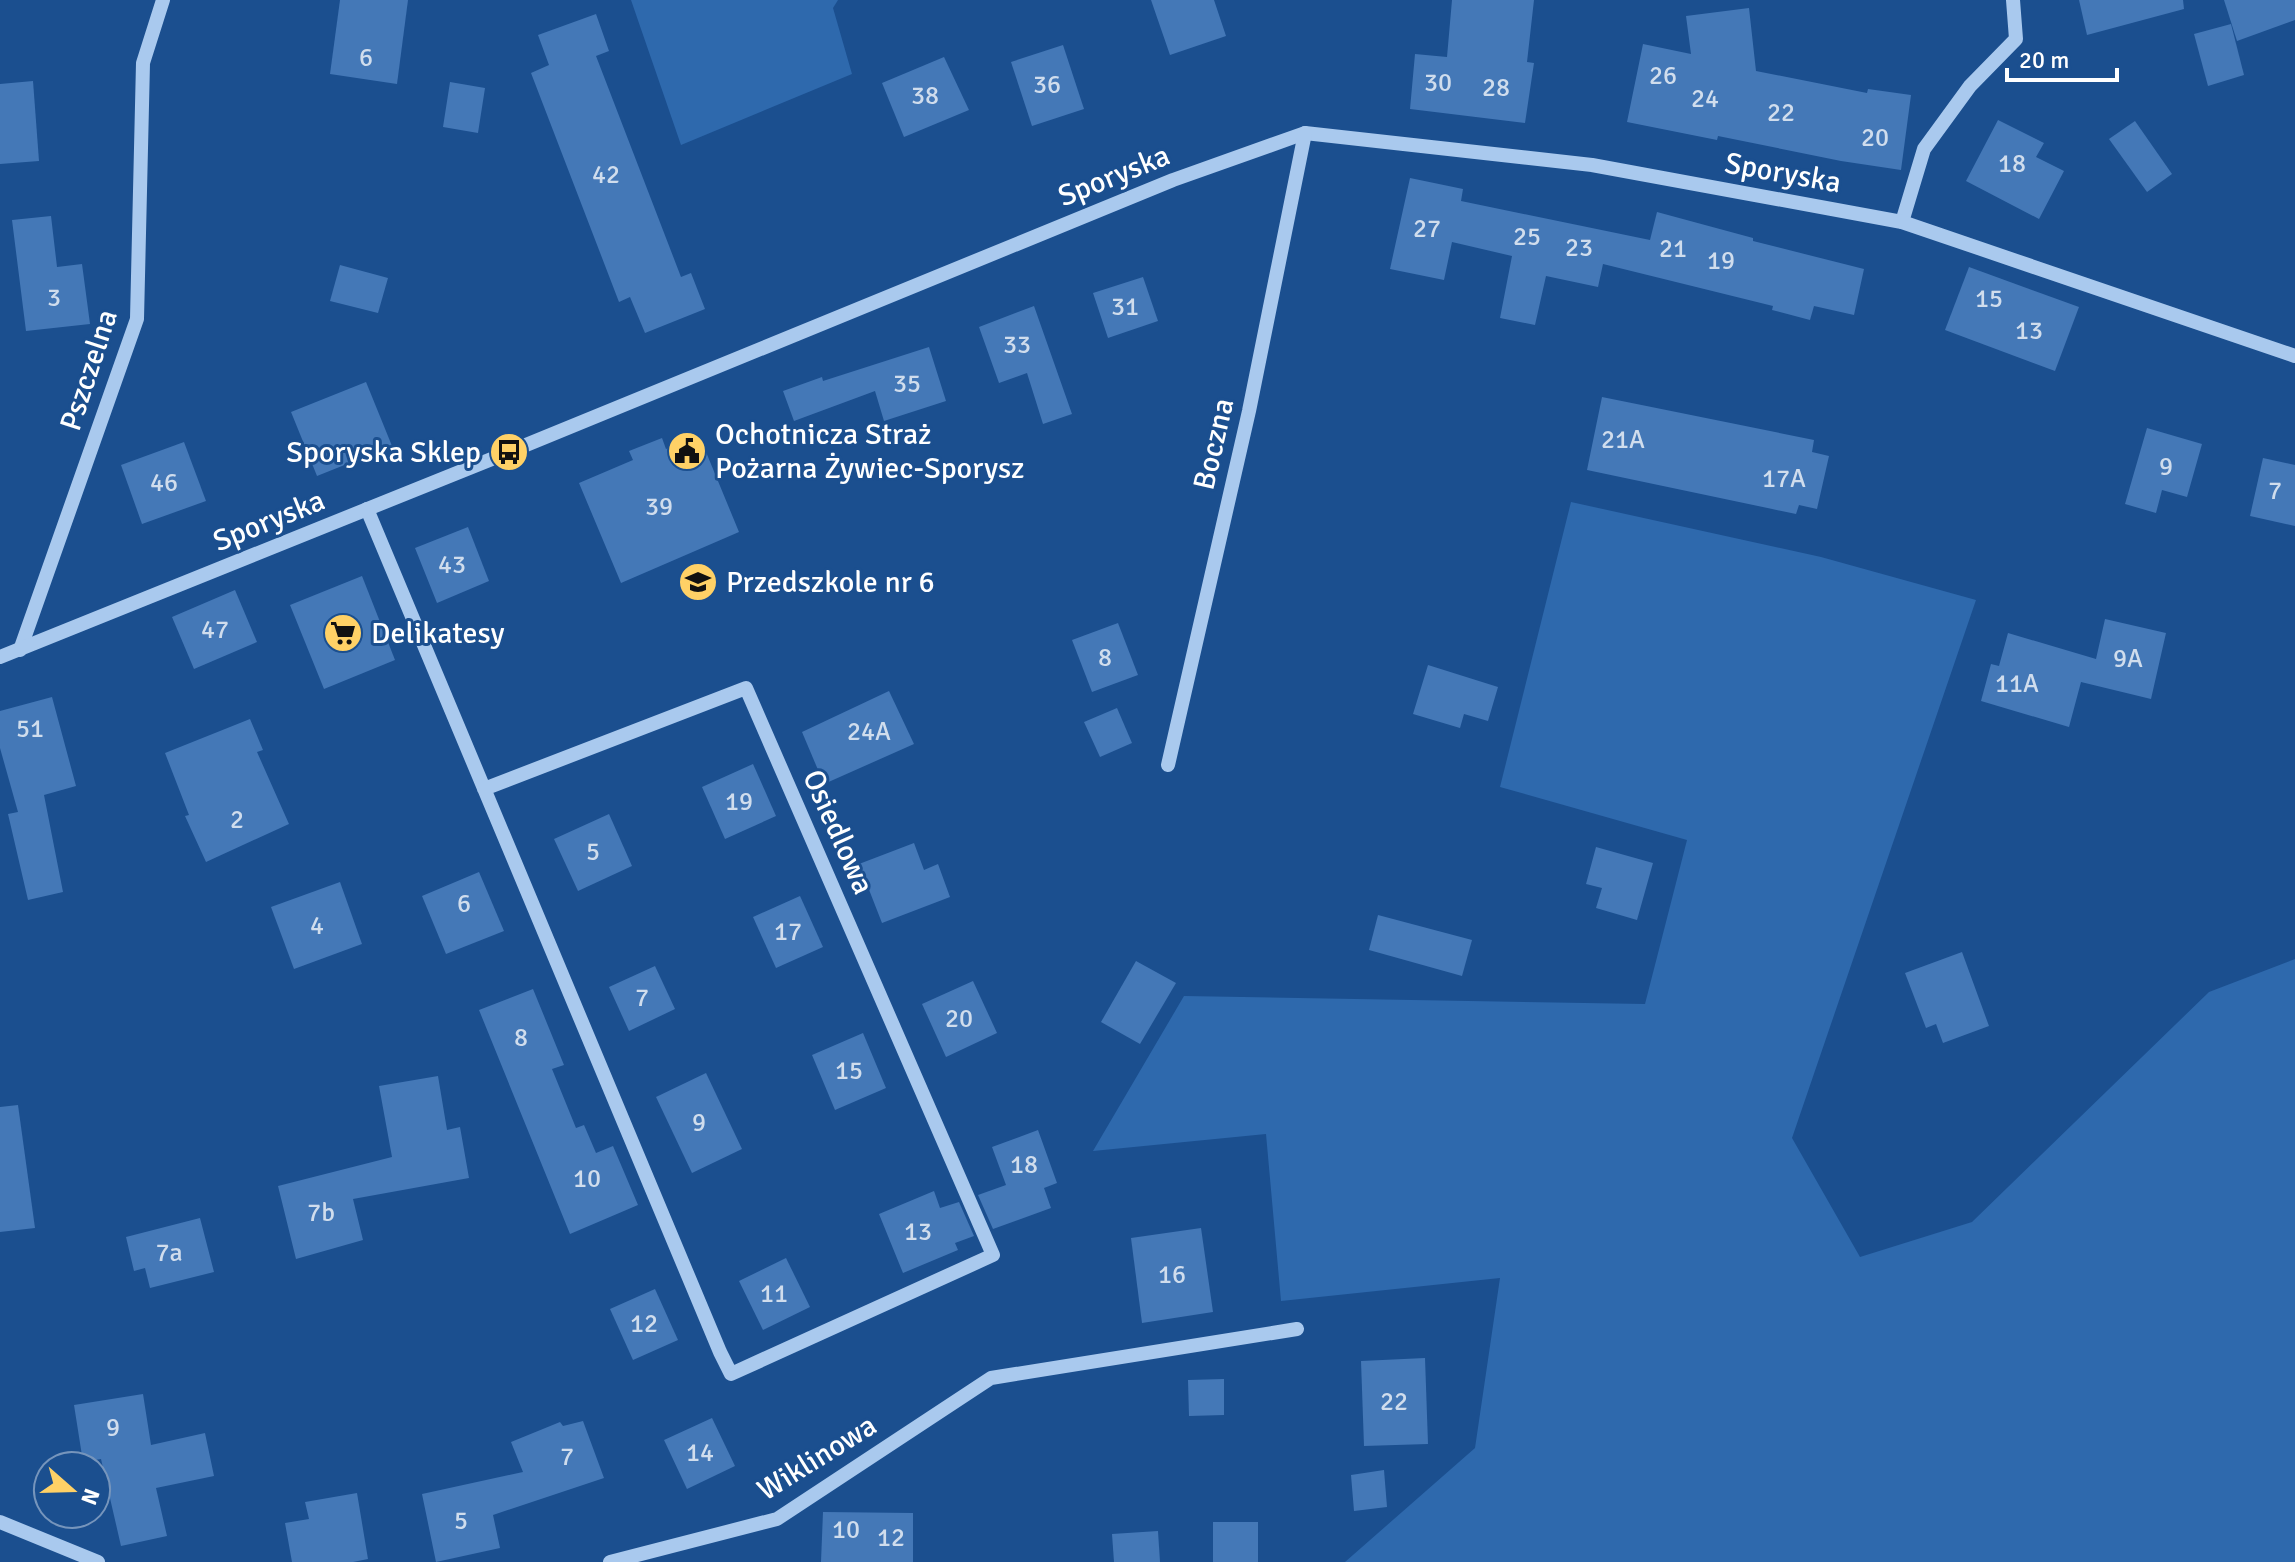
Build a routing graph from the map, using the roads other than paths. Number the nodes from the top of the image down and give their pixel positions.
1 (163, 0) edge
2 (2013, 0) edge
3 (1305, 133) junction
4 (1902, 222) junction
5 (2295, 356) edge
6 (367, 509) junction
7 (20, 650) junction
8 (0, 657) edge
9 (1168, 765) dead end
10 (484, 789) junction
11 (1297, 1329) dead end
12 (0, 1522) edge
13 (98, 1562) edge
14 (610, 1562) edge

1 - 7 street, Pszczelna
2 - 4 street
3 - 4 street, Sporyska
3 - 6 street, Sporyska
3 - 9 street, Boczna
4 - 5 street, Sporyska
6 - 7 street, Sporyska
6 - 10 street
7 - 8 street, Sporyska
10 - 10 street, Osiedlowa
11 - 14 street, Wiklinowa
12 - 13 street

